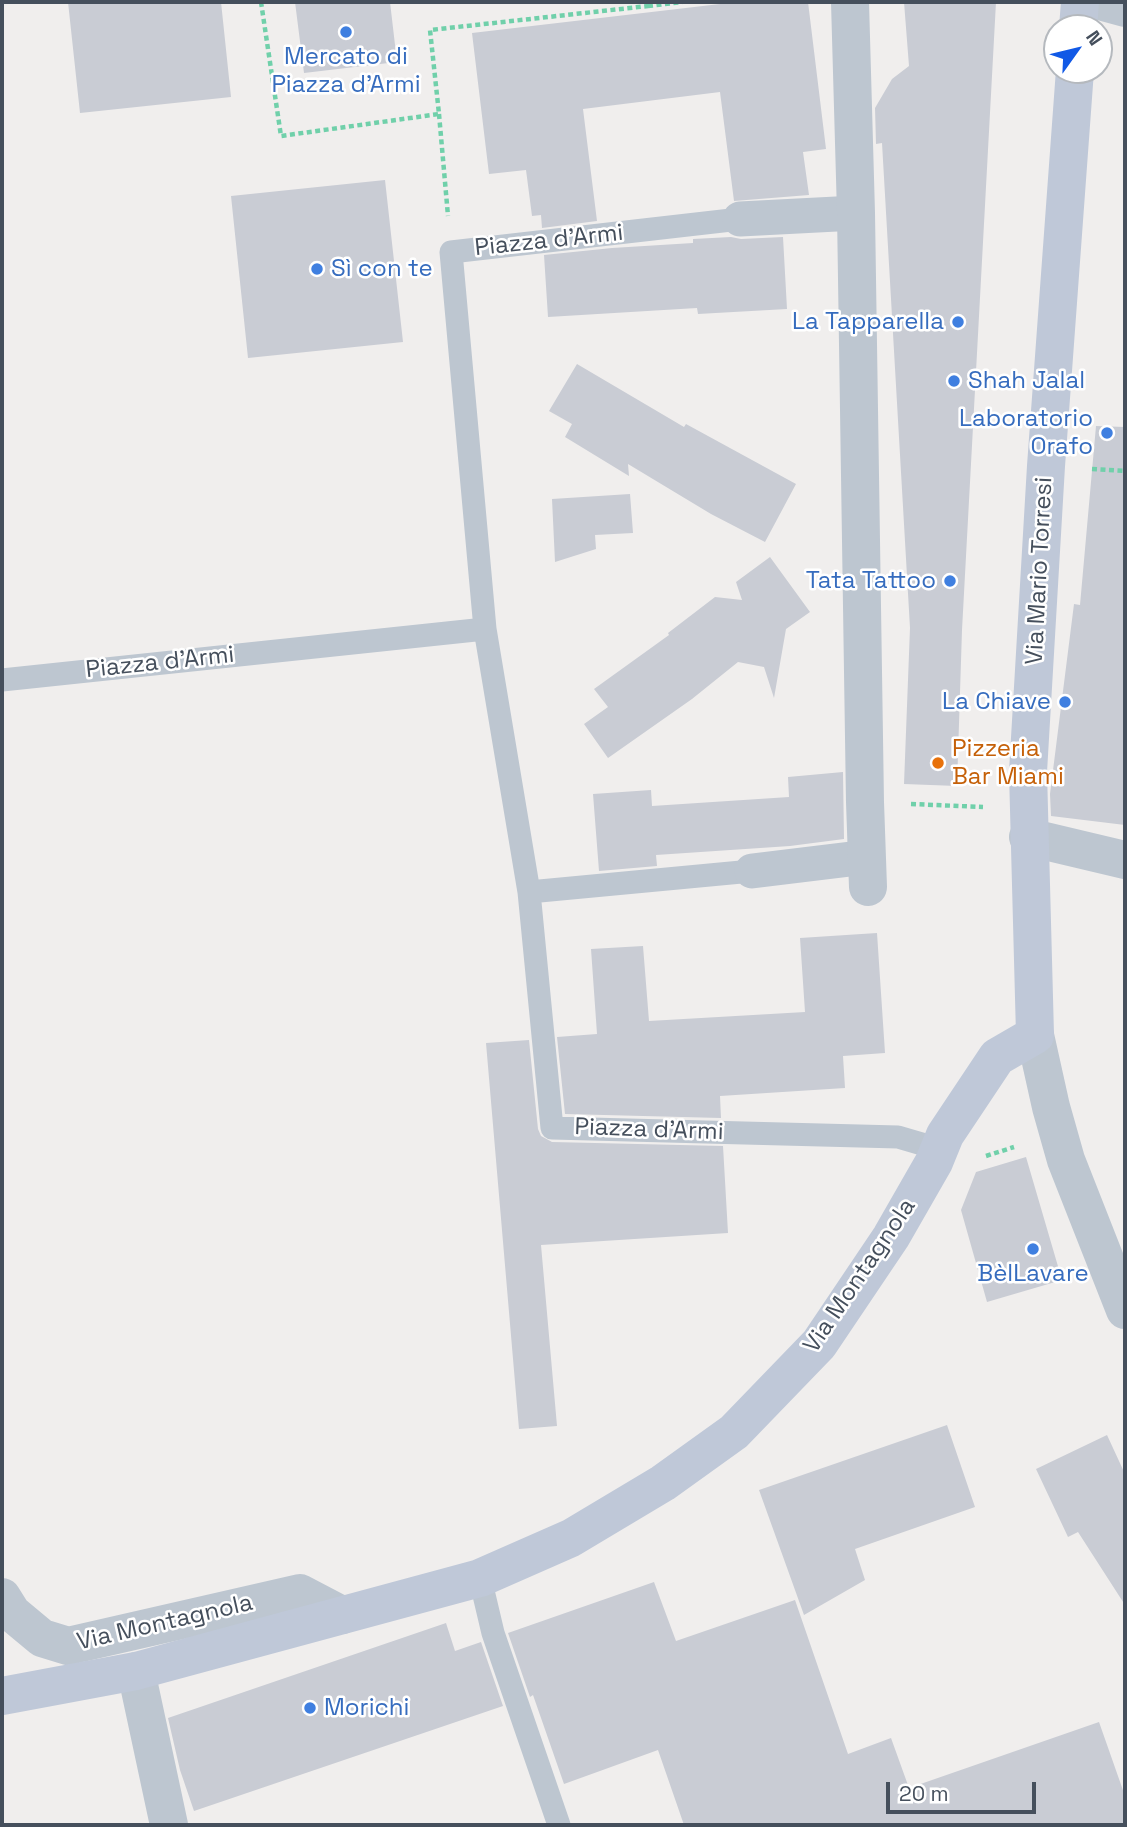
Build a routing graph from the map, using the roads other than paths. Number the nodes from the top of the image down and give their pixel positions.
1 (850, 2) edge
2 (1103, 2) edge
3 (1125, 8) edge
4 (1074, 84) edge
5 (856, 213) junction
6 (740, 219) joint
7 (485, 629) junction
8 (2, 680) edge
9 (1028, 823) junction
10 (1125, 860) edge
11 (752, 871) joint
12 (868, 872) joint
13 (530, 892) junction
14 (1035, 1035) junction
15 (939, 1149) junction
16 (1125, 1310) edge
17 (480, 1578) junction
18 (2, 1597) edge
19 (342, 1615) junction
20 (136, 1671) junction
21 (2, 1696) edge
22 (169, 1825) edge
23 (559, 1825) edge

1 - 5 street
2 - 3 street
4 - 9 main road, Via Mario Torresi
5 - 6 street, Piazza d'Armi
5 - 12 street
6 - 7 lane, Piazza d'Armi
7 - 8 lane, Piazza d'Armi
7 - 13 lane, Piazza d'Armi
9 - 10 street
9 - 14 main road, Via Mario Torresi
11 - 12 street
11 - 13 lane
13 - 15 lane, Piazza d'Armi
14 - 15 main road, Via Montagnola
14 - 16 street, Via Mario Torresi
15 - 17 main road, Via Montagnola
17 - 19 main road, Via Montagnola
17 - 23 lane
18 - 19 street, Via Montagnola
19 - 20 main road, Via Montagnola
20 - 21 main road, Via Montagnola
20 - 22 street

